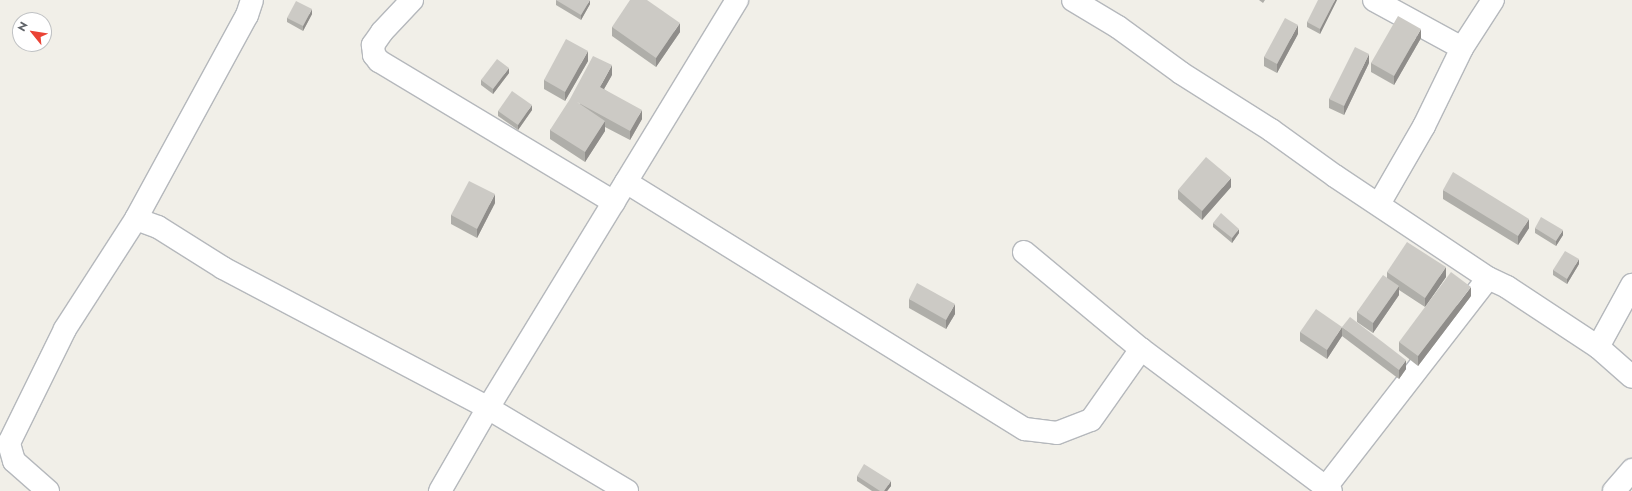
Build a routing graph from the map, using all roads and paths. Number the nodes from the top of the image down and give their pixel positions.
1 (252, 0) edge
2 (412, 0) edge
3 (737, 0) edge
4 (1073, 0) edge
5 (1374, 0) edge
6 (1493, 0) edge
7 (1462, 48) junction
8 (626, 182) junction
9 (614, 202) junction
10 (1379, 204) junction
11 (136, 219) junction
12 (1024, 252) dead end
13 (1488, 278) junction
14 (1632, 285) edge
15 (1598, 347) junction
16 (1141, 349) junction
17 (1632, 377) edge
18 (488, 408) junction
19 (1632, 470) edge
20 (1328, 489) edge
21 (48, 491) edge
22 (440, 491) edge
23 (627, 491) edge
24 (1614, 491) edge

1 - 11 street
2 - 9 street
3 - 8 street
4 - 10 street
5 - 7 street
6 - 7 street
7 - 10 street
8 - 9 street
8 - 16 street
9 - 18 street
10 - 13 street
11 - 18 street
11 - 21 street
12 - 16 street
13 - 15 street
13 - 20 street
14 - 15 street
15 - 17 street
16 - 20 street
18 - 22 street
18 - 23 street
19 - 24 street

